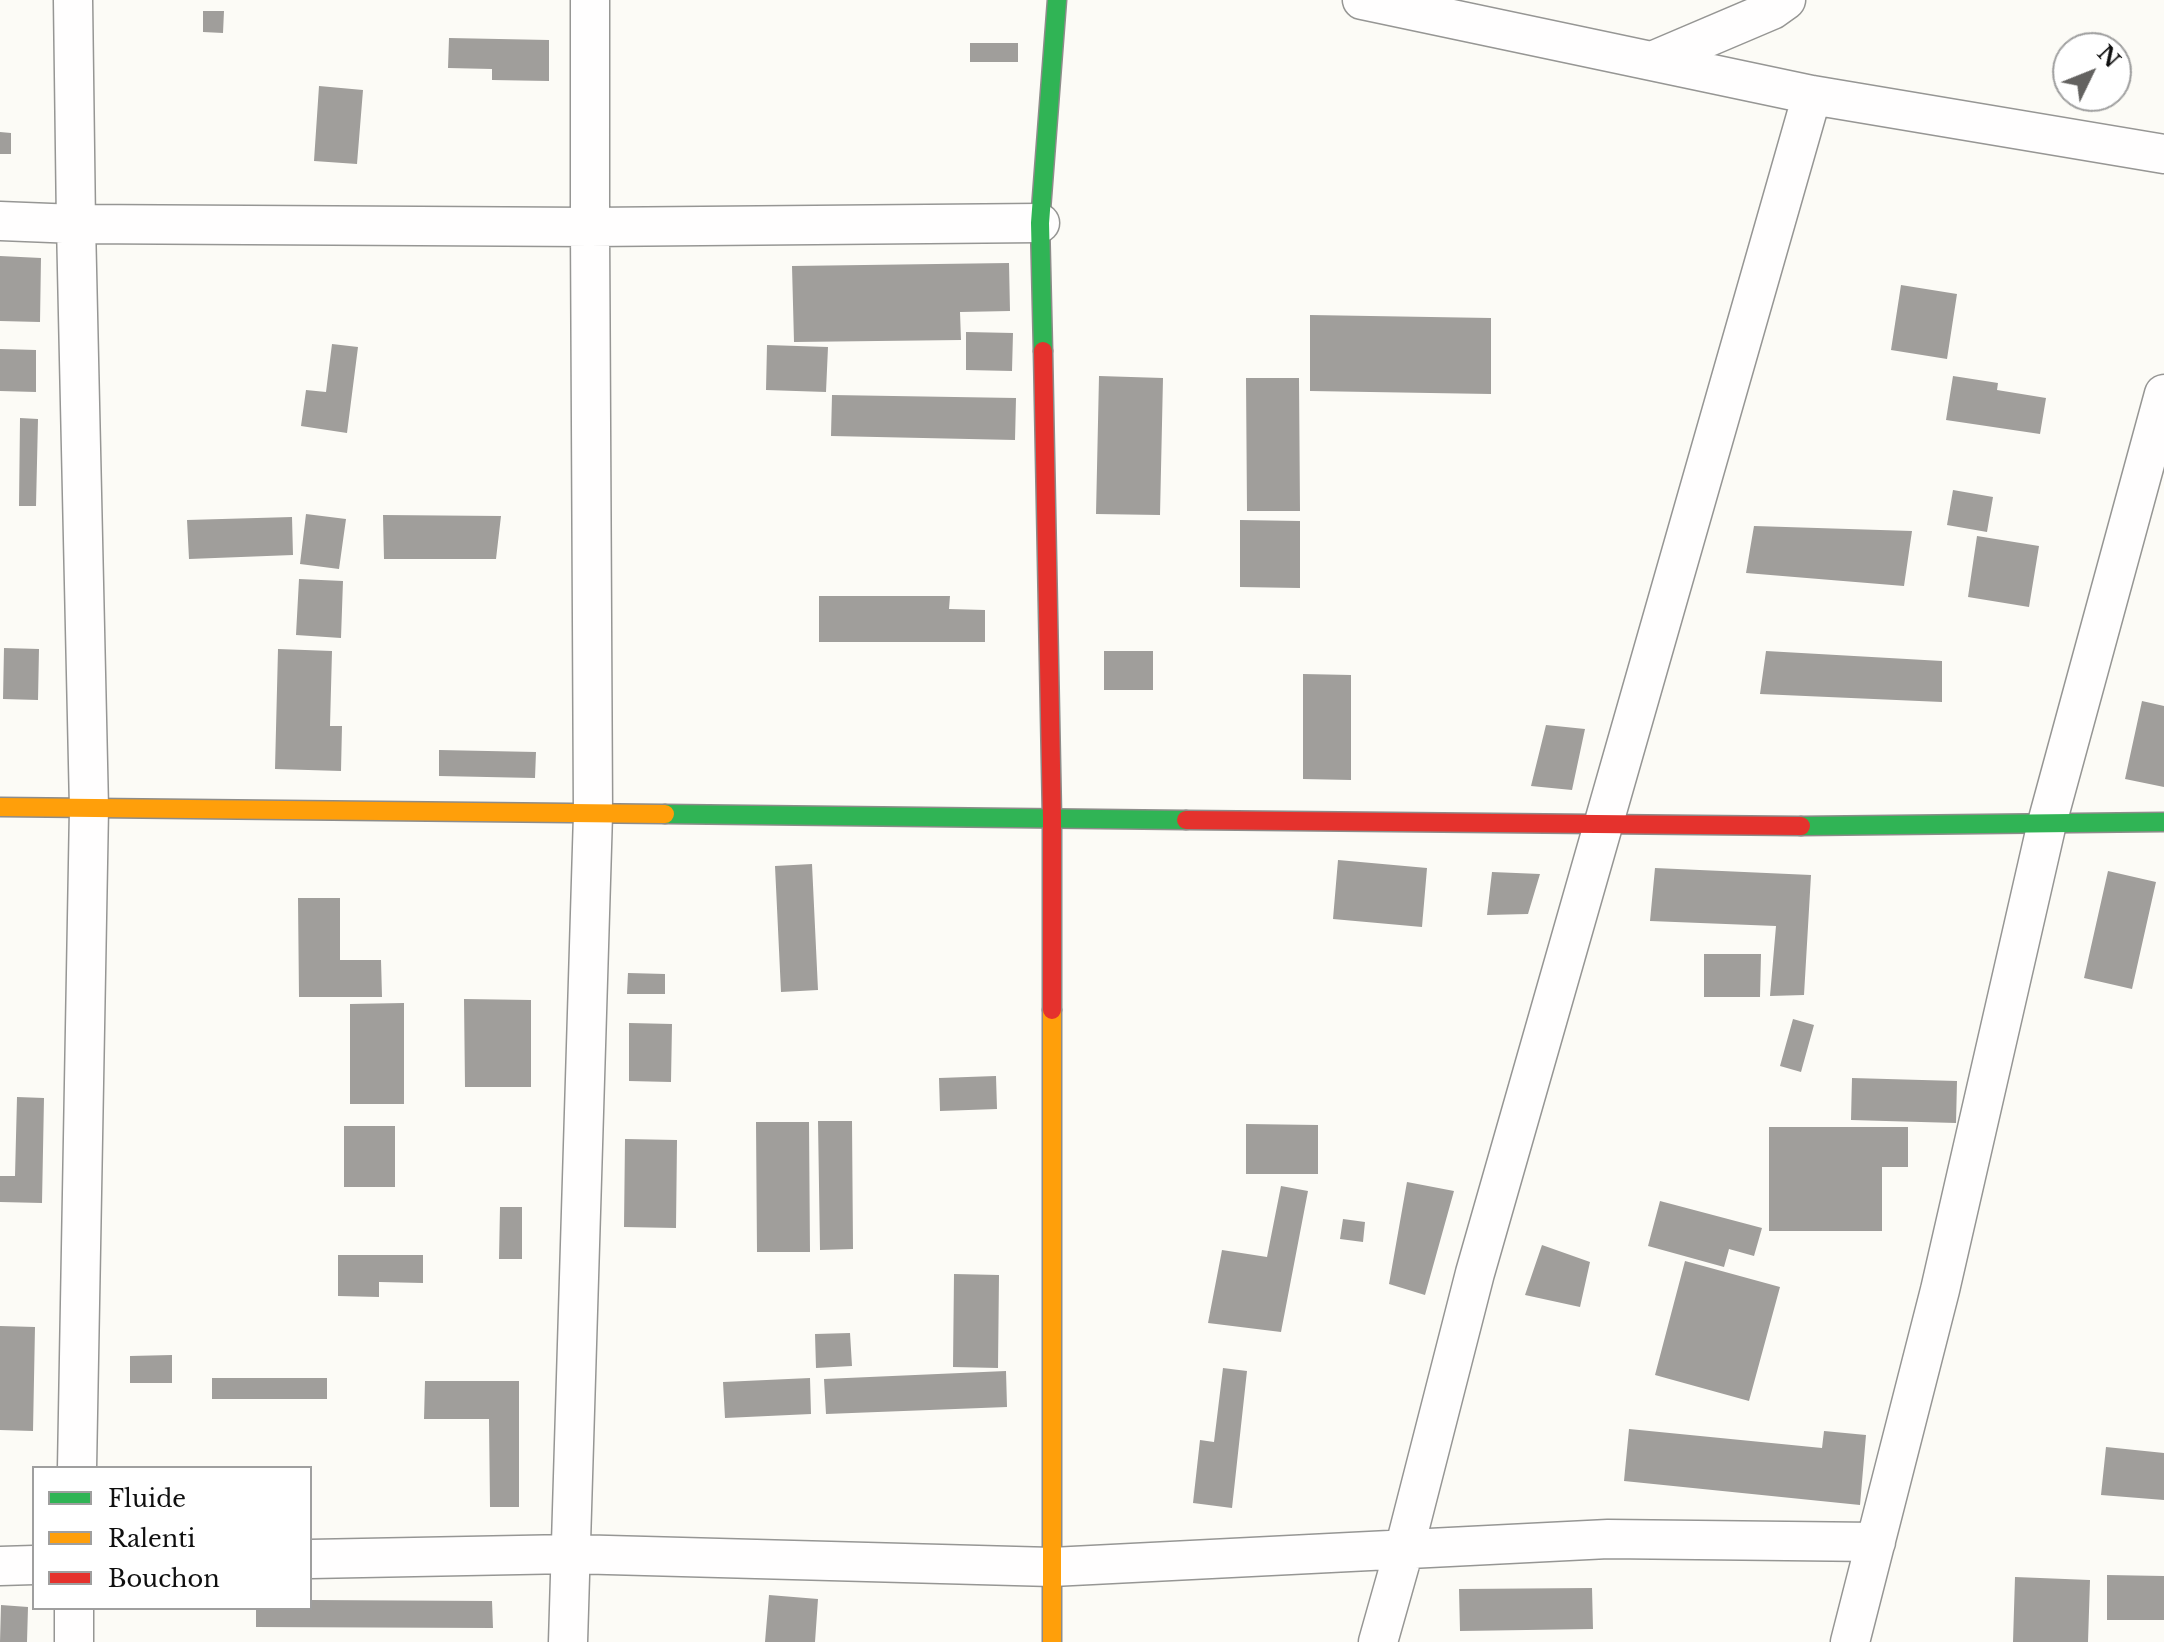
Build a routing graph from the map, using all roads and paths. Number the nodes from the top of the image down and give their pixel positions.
1 (73, 0) edge
2 (590, 0) edge
3 (1057, 0) edge
4 (1362, 0) edge
5 (1786, 0) edge
6 (1652, 61) junction
7 (1812, 95) junction
8 (2164, 154) edge
9 (0, 221) edge
10 (1040, 223) junction
11 (76, 224) junction
12 (590, 227) junction
13 (2164, 394) edge
14 (0, 807) edge
15 (89, 808) junction
16 (593, 814) junction
17 (1052, 818) junction
18 (2164, 822) edge
19 (2047, 823) junction
20 (1604, 825) junction
21 (77, 1466) edge
22 (1876, 1542) junction
23 (1404, 1550) junction
24 (571, 1554) junction
25 (312, 1559) edge
26 (32, 1565) edge
27 (0, 1566) edge
28 (1052, 1567) junction
29 (74, 1610) edge
30 (74, 1642) edge
31 (568, 1642) edge
32 (1052, 1642) edge
33 (1378, 1642) edge
34 (1850, 1642) edge

1 - 11 street
2 - 12 street
3 - 10 street
4 - 6 street
5 - 6 street
6 - 7 street
7 - 8 street
7 - 20 street
9 - 11 street
10 - 12 street
10 - 17 street
11 - 12 street
11 - 15 street
12 - 16 street
13 - 19 street
14 - 15 street
15 - 16 street
15 - 21 street
16 - 17 street
16 - 24 street
17 - 20 street
17 - 28 street
18 - 19 street
19 - 20 street
19 - 22 street
20 - 23 street
22 - 23 street
22 - 34 street
23 - 28 street
23 - 33 street
24 - 25 street
24 - 28 street
24 - 31 street
26 - 27 street
28 - 32 street
29 - 30 street

